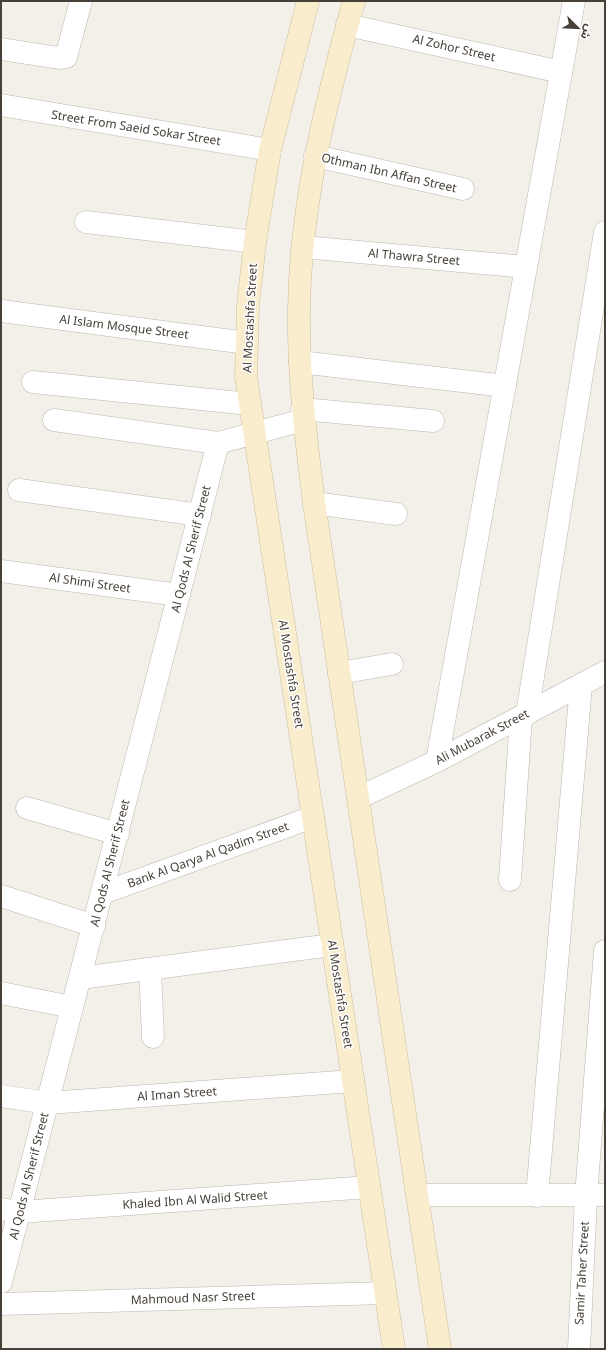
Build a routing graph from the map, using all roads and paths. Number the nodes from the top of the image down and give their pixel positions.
1 (81, 1) edge
2 (308, 1) edge
3 (354, 1) edge
4 (574, 1) edge
5 (347, 24) junction
6 (1, 49) edge
7 (561, 72) junction
8 (1, 106) edge
9 (270, 150) junction
10 (315, 156) junction
11 (463, 189) dead end
12 (86, 222) dead end
13 (605, 232) edge
14 (255, 242) junction
15 (303, 247) junction
16 (526, 268) junction
17 (1, 311) edge
18 (247, 343) junction
19 (300, 362) junction
20 (33, 382) dead end
21 (505, 386) junction
22 (250, 404) junction
23 (303, 415) junction
24 (54, 420) dead end
25 (433, 421) dead end
26 (254, 433) junction
27 (218, 443) junction
28 (19, 490) dead end
29 (314, 503) junction
30 (396, 514) dead end
31 (200, 515) junction
32 (1, 571) edge
33 (179, 595) junction
34 (392, 664) dead end
35 (605, 672) edge
36 (339, 673) junction
37 (581, 685) junction
38 (524, 715) junction
39 (437, 761) junction
40 (358, 798) junction
41 (27, 808) dead end
42 (313, 817) junction
43 (118, 834) junction
44 (510, 880) dead end
45 (102, 893) junction
46 (1, 896) edge
47 (94, 926) junction
48 (332, 945) junction
49 (605, 951) edge
50 (150, 969) junction
51 (80, 978) junction
52 (1, 993) edge
53 (72, 1007) junction
54 (153, 1037) dead end
55 (353, 1081) junction
56 (1, 1096) edge
57 (48, 1103) junction
58 (369, 1187) junction
59 (417, 1195) junction
60 (537, 1196) junction
61 (596, 1196) edge
62 (11, 1211) edge
63 (1, 1282) edge
64 (386, 1293) junction
65 (1, 1304) edge
66 (394, 1349) edge
67 (440, 1349) edge
68 (579, 1349) edge

1 - 6 street
2 - 9 street, Al Mostashfa Street
3 - 5 street
4 - 7 street
5 - 7 street, Al Zohor Street
5 - 10 street
7 - 16 street
8 - 9 street, Street From Saeid Sokar Street
9 - 14 street, Al Mostashfa Street
10 - 11 street, Othman Ibn Affan Street
10 - 15 street
12 - 14 street
13 - 38 street
14 - 18 street, Al Mostashfa Street
15 - 16 street, Al Thawra Street
15 - 19 street
16 - 21 street
17 - 18 street, Al Islam Mosque Street
18 - 22 street, Al Mostashfa Street
19 - 21 street
19 - 23 street
20 - 22 street
21 - 39 street
22 - 26 street, Al Mostashfa Street
23 - 25 street
23 - 26 street
23 - 29 street
24 - 27 street
26 - 27 street
26 - 42 street, Al Mostashfa Street
27 - 31 street, Al Qods Al Sherif Street
28 - 31 street
29 - 30 street
29 - 36 street
31 - 33 street, Al Qods Al Sherif Street
32 - 33 street, Al Shimi Street
33 - 43 street, Al Qods Al Sherif Street
34 - 36 street
35 - 37 street, Ali Mubarak Street
36 - 40 street
37 - 38 street, Ali Mubarak Street
37 - 60 street
38 - 39 street, Ali Mubarak Street
38 - 44 street
39 - 40 street, Ali Mubarak Street
40 - 59 street
41 - 43 street
42 - 45 street, Bank Al Qarya Al Qadim Street
42 - 48 street, Al Mostashfa Street
43 - 45 street, Al Qods Al Sherif Street
45 - 47 street, Al Qods Al Sherif Street
46 - 47 street
47 - 51 street, Al Qods Al Sherif Street
48 - 50 street
48 - 55 street, Al Mostashfa Street
49 - 61 street, Samir Taher Street
50 - 51 street
50 - 54 street
51 - 53 street, Al Qods Al Sherif Street
52 - 53 street
53 - 57 street, Al Qods Al Sherif Street
55 - 57 street, Al Iman Street
55 - 58 street, Al Mostashfa Street
56 - 57 street, Al Iman Street
57 - 62 street, Al Qods Al Sherif Street
58 - 62 street, Khaled Ibn Al Walid Street
58 - 64 street, Al Mostashfa Street
59 - 60 street
59 - 67 street
60 - 61 street
61 - 68 street, Samir Taher Street
62 - 63 street, Al Qods Al Sherif Street
64 - 65 street, Mahmoud Nasr Street
64 - 66 street, Al Mostashfa Street

